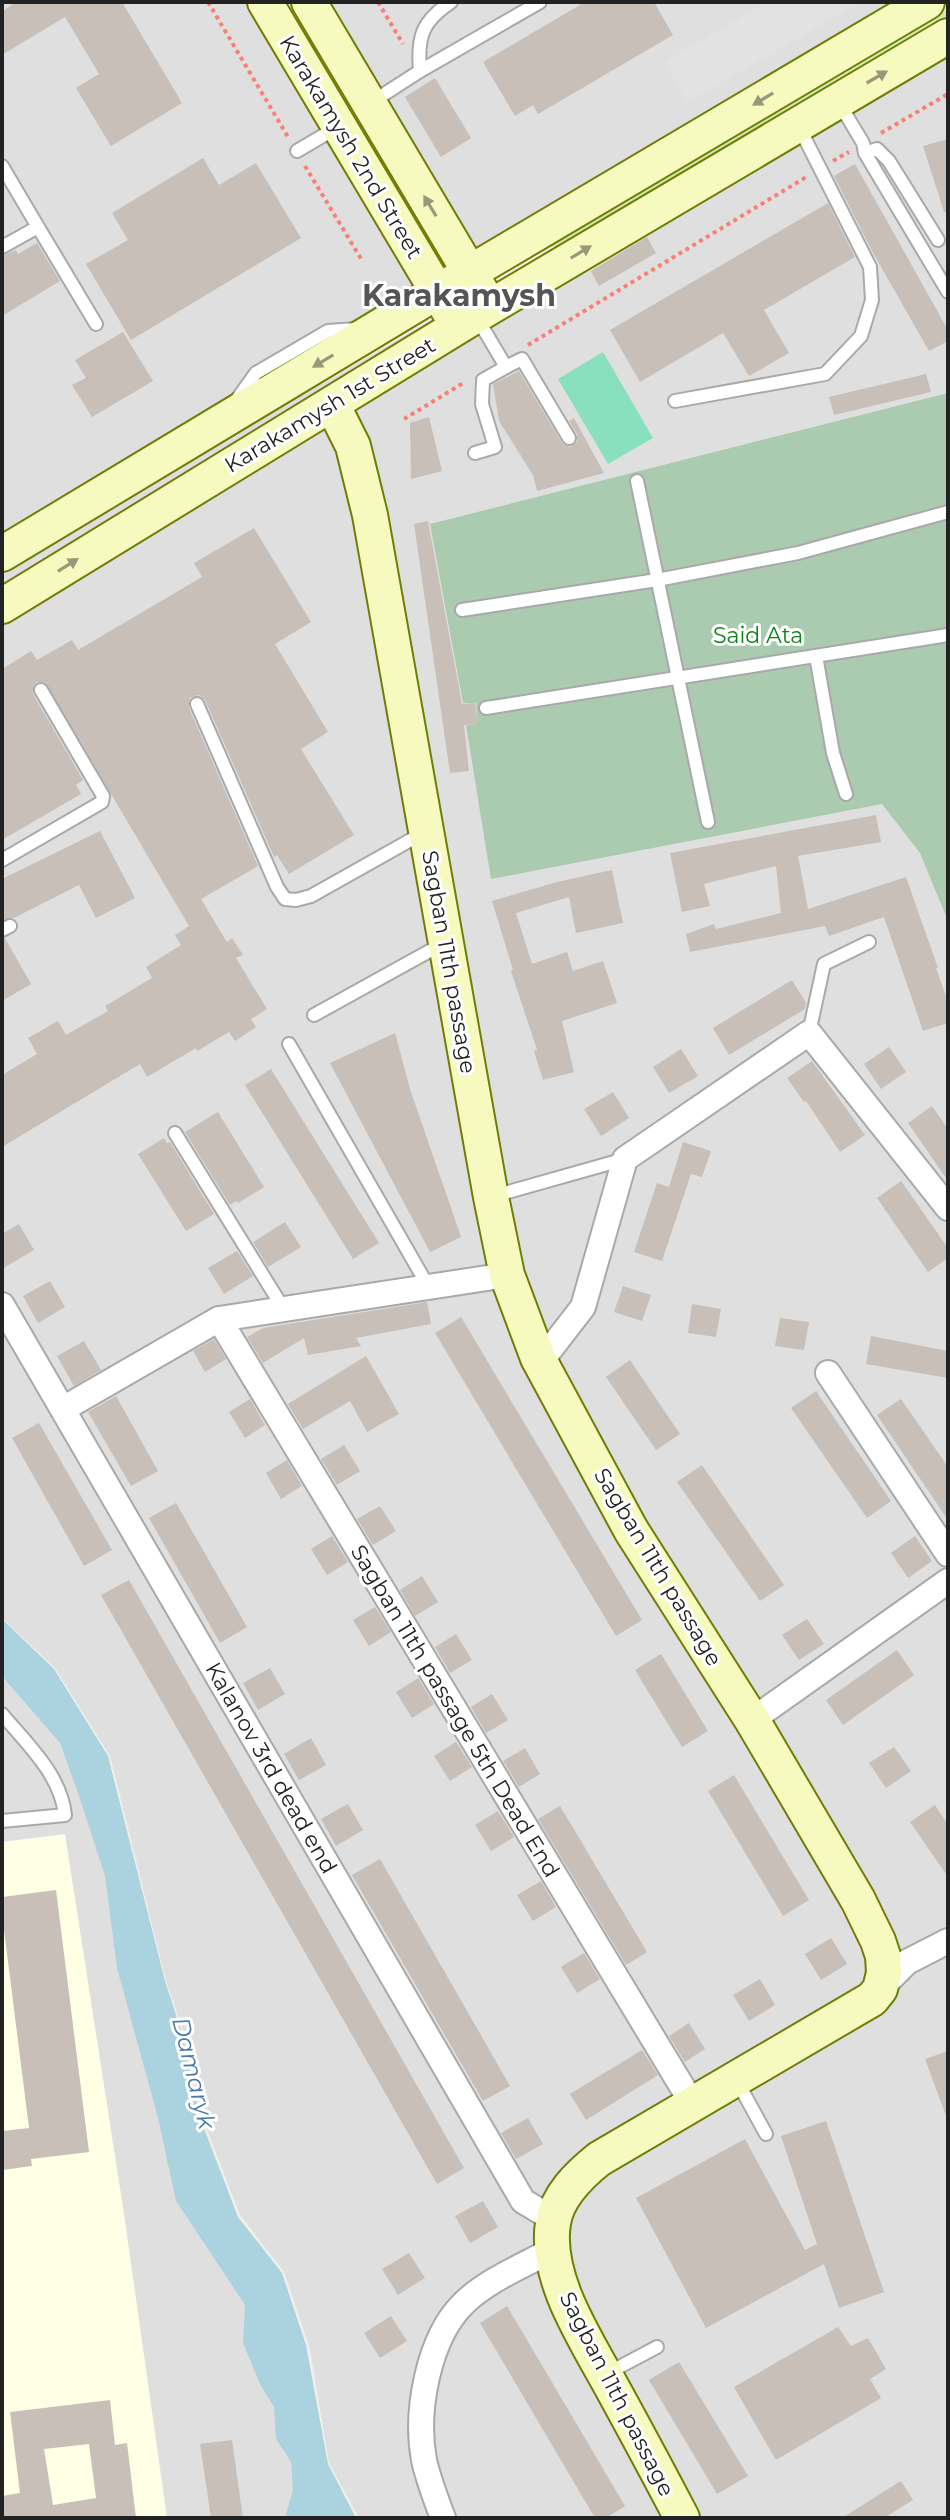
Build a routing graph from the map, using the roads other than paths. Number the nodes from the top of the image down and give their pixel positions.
1 (265, 2) edge
2 (309, 2) edge
3 (451, 2) edge
4 (540, 2) edge
5 (927, 2) edge
6 (948, 36) edge
7 (420, 71) junction
8 (837, 100) junction
9 (369, 104) junction
10 (797, 124) junction
11 (339, 127) junction
12 (864, 148) junction
13 (297, 151) road end
14 (2, 166) edge
15 (38, 227) junction
16 (938, 240) dead end
17 (2, 247) edge
18 (470, 273) junction
19 (437, 292) junction
20 (948, 292) edge
21 (475, 316) junction
22 (96, 324) dead end
23 (504, 364) junction
24 (675, 401) dead end
25 (332, 404) junction
26 (569, 438) dead end
27 (475, 453) dead end
28 (637, 481) dead end
29 (948, 512) edge
30 (2, 554) edge
31 (657, 580) junction
32 (2, 606) edge
33 (462, 610) dead end
34 (948, 635) edge
35 (816, 656) junction
36 (677, 676) junction
37 (41, 690) dead end
38 (197, 704) dead end
39 (486, 708) dead end
40 (846, 794) dead end
41 (708, 822) dead end
42 (426, 831) junction
43 (2, 860) edge
44 (446, 941) junction
45 (869, 942) dead end
46 (314, 1015) dead end
47 (809, 1033) junction
48 (289, 1044) dead end
49 (175, 1133) dead end
50 (625, 1159) junction
51 (491, 1197) junction
52 (948, 1208) edge
53 (507, 1275) junction
54 (428, 1286) junction
55 (2, 1305) edge
56 (283, 1308) junction
57 (219, 1319) junction
58 (538, 1358) junction
59 (828, 1373) dead end
60 (63, 1409) junction
61 (948, 1554) edge
62 (948, 1581) edge
63 (2, 1714) edge
64 (752, 1720) junction
65 (2, 1821) edge
66 (878, 1941) junction
67 (948, 1941) edge
68 (907, 1962) junction
69 (880, 1989) junction
70 (736, 2078) junction
71 (692, 2103) junction
72 (766, 2134) dead end
73 (553, 2235) junction
74 (657, 2347) dead end
75 (606, 2375) junction
76 (443, 2518) edge
77 (682, 2518) edge

1 - 11 main road, Karakamysh 2nd Street
2 - 9 main road, Karakamysh 2nd Street
3 - 7 lane
4 - 7 lane
5 -> 18 main road, Karakamysh 1st Street
8 -> 6 main road, Karakamysh 1st Street
7 - 9 lane
8 - 10 main road, Karakamysh 1st Street
8 - 12 lane
18 -> 9 main road, Karakamysh 2nd Street
21 -> 10 main road, Karakamysh 1st Street
10 - 24 lane
11 - 13 lane
11 - 19 main road, Karakamysh 2nd Street
12 - 16 lane
12 - 20 lane
14 - 15 lane
15 - 17 lane
15 - 22 lane
18 - 19 main road, Karakamysh 1st Street
18 - 21 main road, Karakamysh 2nd Street
19 - 21 main road, Karakamysh 2nd Street
19 -> 30 main road, Karakamysh 1st Street
21 - 23 lane
21 - 25 main road, Karakamysh 1st Street
23 - 26 lane
23 - 27 lane
32 -> 25 main road, Karakamysh 1st Street
25 - 42 main road, Sagban 11th passage
28 - 31 lane
29 - 31 lane
31 - 33 lane
31 - 36 lane
34 - 35 lane
35 - 36 lane
35 - 40 lane
36 - 39 lane
36 - 41 lane
37 - 43 lane
38 - 42 lane
42 - 44 main road, Sagban 11th passage
44 - 46 lane
44 - 51 main road, Sagban 11th passage
45 - 47 lane
47 - 50 street
47 - 52 street
48 - 54 lane
49 - 56 lane
50 - 51 lane
50 - 58 street
51 - 53 main road, Sagban 11th passage
53 - 54 street
53 - 58 main road, Sagban 11th passage
54 - 56 street
55 - 60 street, Kalanov 3rd dead end
56 - 57 street
57 - 60 street
57 - 71 street, Sagban 11th passage 5th Dead End
58 - 64 main road, Sagban 11th passage
59 - 61 street
60 - 73 street, Kalanov 3rd dead end
62 - 64 street
63 - 65 lane
64 - 66 main road, Sagban 11th passage
66 - 68 street
66 - 69 main road, Sagban 11th passage
67 - 68 street
68 - 69 street
69 - 70 main road
70 - 71 main road
70 - 72 lane
71 - 73 main road
73 - 75 main road, Sagban 11th passage
73 - 76 street
74 - 75 lane
75 - 77 main road, Sagban 11th passage

